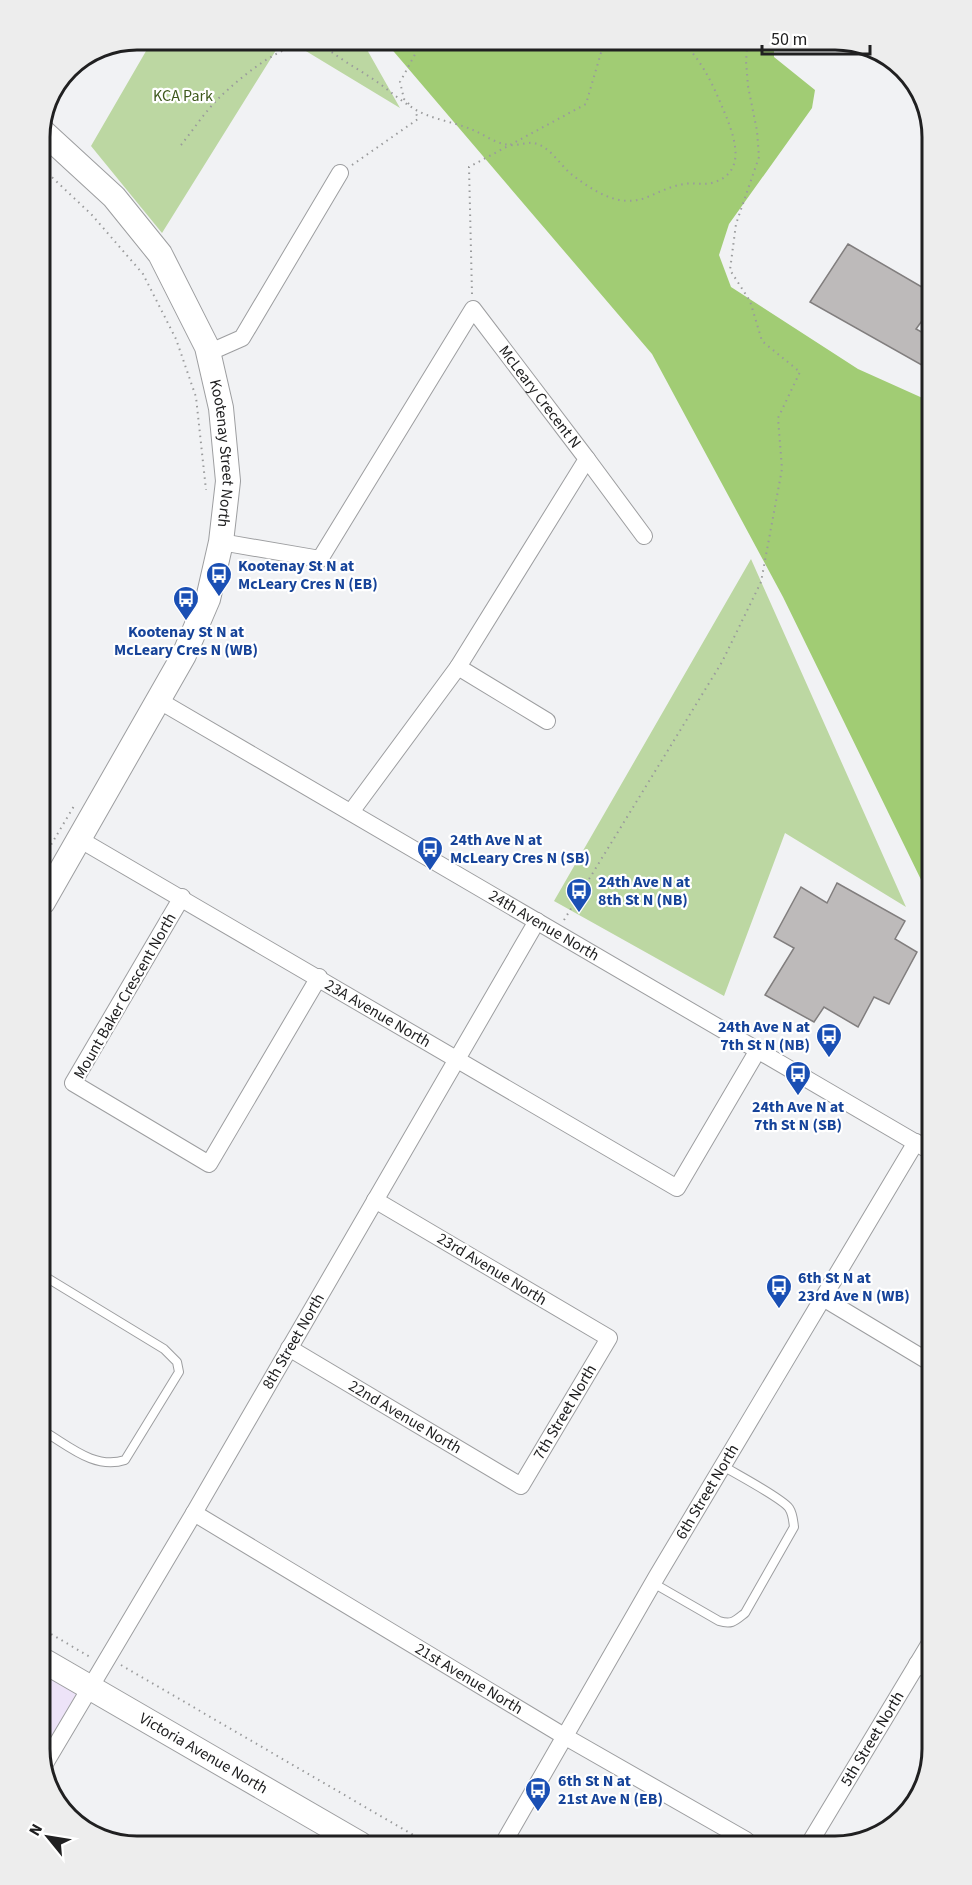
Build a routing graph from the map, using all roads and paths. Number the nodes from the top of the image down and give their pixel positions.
1 (284, 50) edge
2 (329, 50) edge
3 (417, 50) edge
4 (602, 50) edge
5 (691, 50) edge
6 (747, 50) edge
7 (415, 110) junction
8 (50, 138) edge
9 (181, 145) dead end
10 (510, 145) junction
11 (340, 173) joint
12 (50, 175) edge
13 (472, 309) junction
14 (208, 353) junction
15 (587, 459) junction
16 (207, 496) dead end
17 (644, 536) dead end
18 (221, 542) junction
19 (458, 667) junction
20 (158, 700) junction
21 (548, 721) dead end
22 (351, 813) junction
23 (80, 839) junction
24 (50, 889) edge
25 (182, 897) junction
26 (537, 921) junction
27 (556, 932) junction
28 (319, 977) junction
29 (758, 1050) junction
30 (458, 1059) junction
31 (915, 1142) junction
32 (922, 1146) edge
33 (375, 1200) junction
34 (50, 1280) edge
35 (823, 1298) junction
36 (609, 1338) joint
37 (289, 1348) junction
38 (922, 1358) edge
39 (50, 1435) edge
40 (723, 1466) junction
41 (521, 1486) joint
42 (194, 1513) junction
43 (653, 1583) junction
44 (50, 1633) edge
45 (922, 1656) edge
46 (50, 1664) edge
47 (917, 1664) junction
48 (104, 1665) junction
49 (922, 1667) edge
50 (90, 1688) junction
51 (564, 1736) junction
52 (50, 1755) edge
53 (345, 1835) edge
54 (508, 1836) edge
55 (739, 1836) edge
56 (814, 1836) edge

1 - 9 path
2 - 7 path
3 - 7 path
4 - 10 path
5 - 10 path
6 - 27 path
7 - 10 path
7 - 11 path
8 - 14 street, Kootenay Street North
10 - 13 path
11 - 14 street
12 - 16 path
13 - 15 street, McLeary Crecent N
13 - 18 street
14 - 18 street, Kootenay Street North
15 - 17 street
15 - 19 street, McLeary Crecent N
18 - 20 street, Kootenay Street North
19 - 21 street
19 - 22 street, McLeary Crecent N
20 - 22 street, 24th Avenue North
20 - 23 street, Kootenay Street North
22 - 26 street, 24th Avenue North
23 - 24 street, Kootenay Street North
23 - 25 street, 23A Avenue North
25 - 28 street, 23A Avenue North
25 - 28 street, Mount Baker Crescent North
26 - 27 street, 24th Avenue North
26 - 30 street, 8th Street North
27 - 29 street, 24th Avenue North
28 - 30 street, 23A Avenue North
29 - 30 street, 23A Avenue North
29 - 31 street, 24th Avenue North
30 - 33 street, 8th Street North
31 - 32 street, 24th Avenue North
31 - 35 street, 6th Street North
33 - 36 street, 23rd Avenue North
33 - 37 street, 8th Street North
34 - 39 lane
35 - 38 street
35 - 40 street, 6th Street North
36 - 41 street, 7th Street North
37 - 41 street, 22nd Avenue North
37 - 42 street, 8th Street North
40 - 43 street, 6th Street North
40 - 43 lane
42 - 48 street, 8th Street North
42 - 51 street, 21st Avenue North
43 - 51 street, 6th Street North
44 - 48 path
45 - 47 street, 5th Street North
46 - 50 street, Victoria Avenue North
47 - 49 street
47 - 56 street, 5th Street North
48 - 50 street, 8th Street North
50 - 52 street, 8th Street North
50 - 53 street, Victoria Avenue North
51 - 54 street, 6th Street North
51 - 55 street, 21st Avenue North

